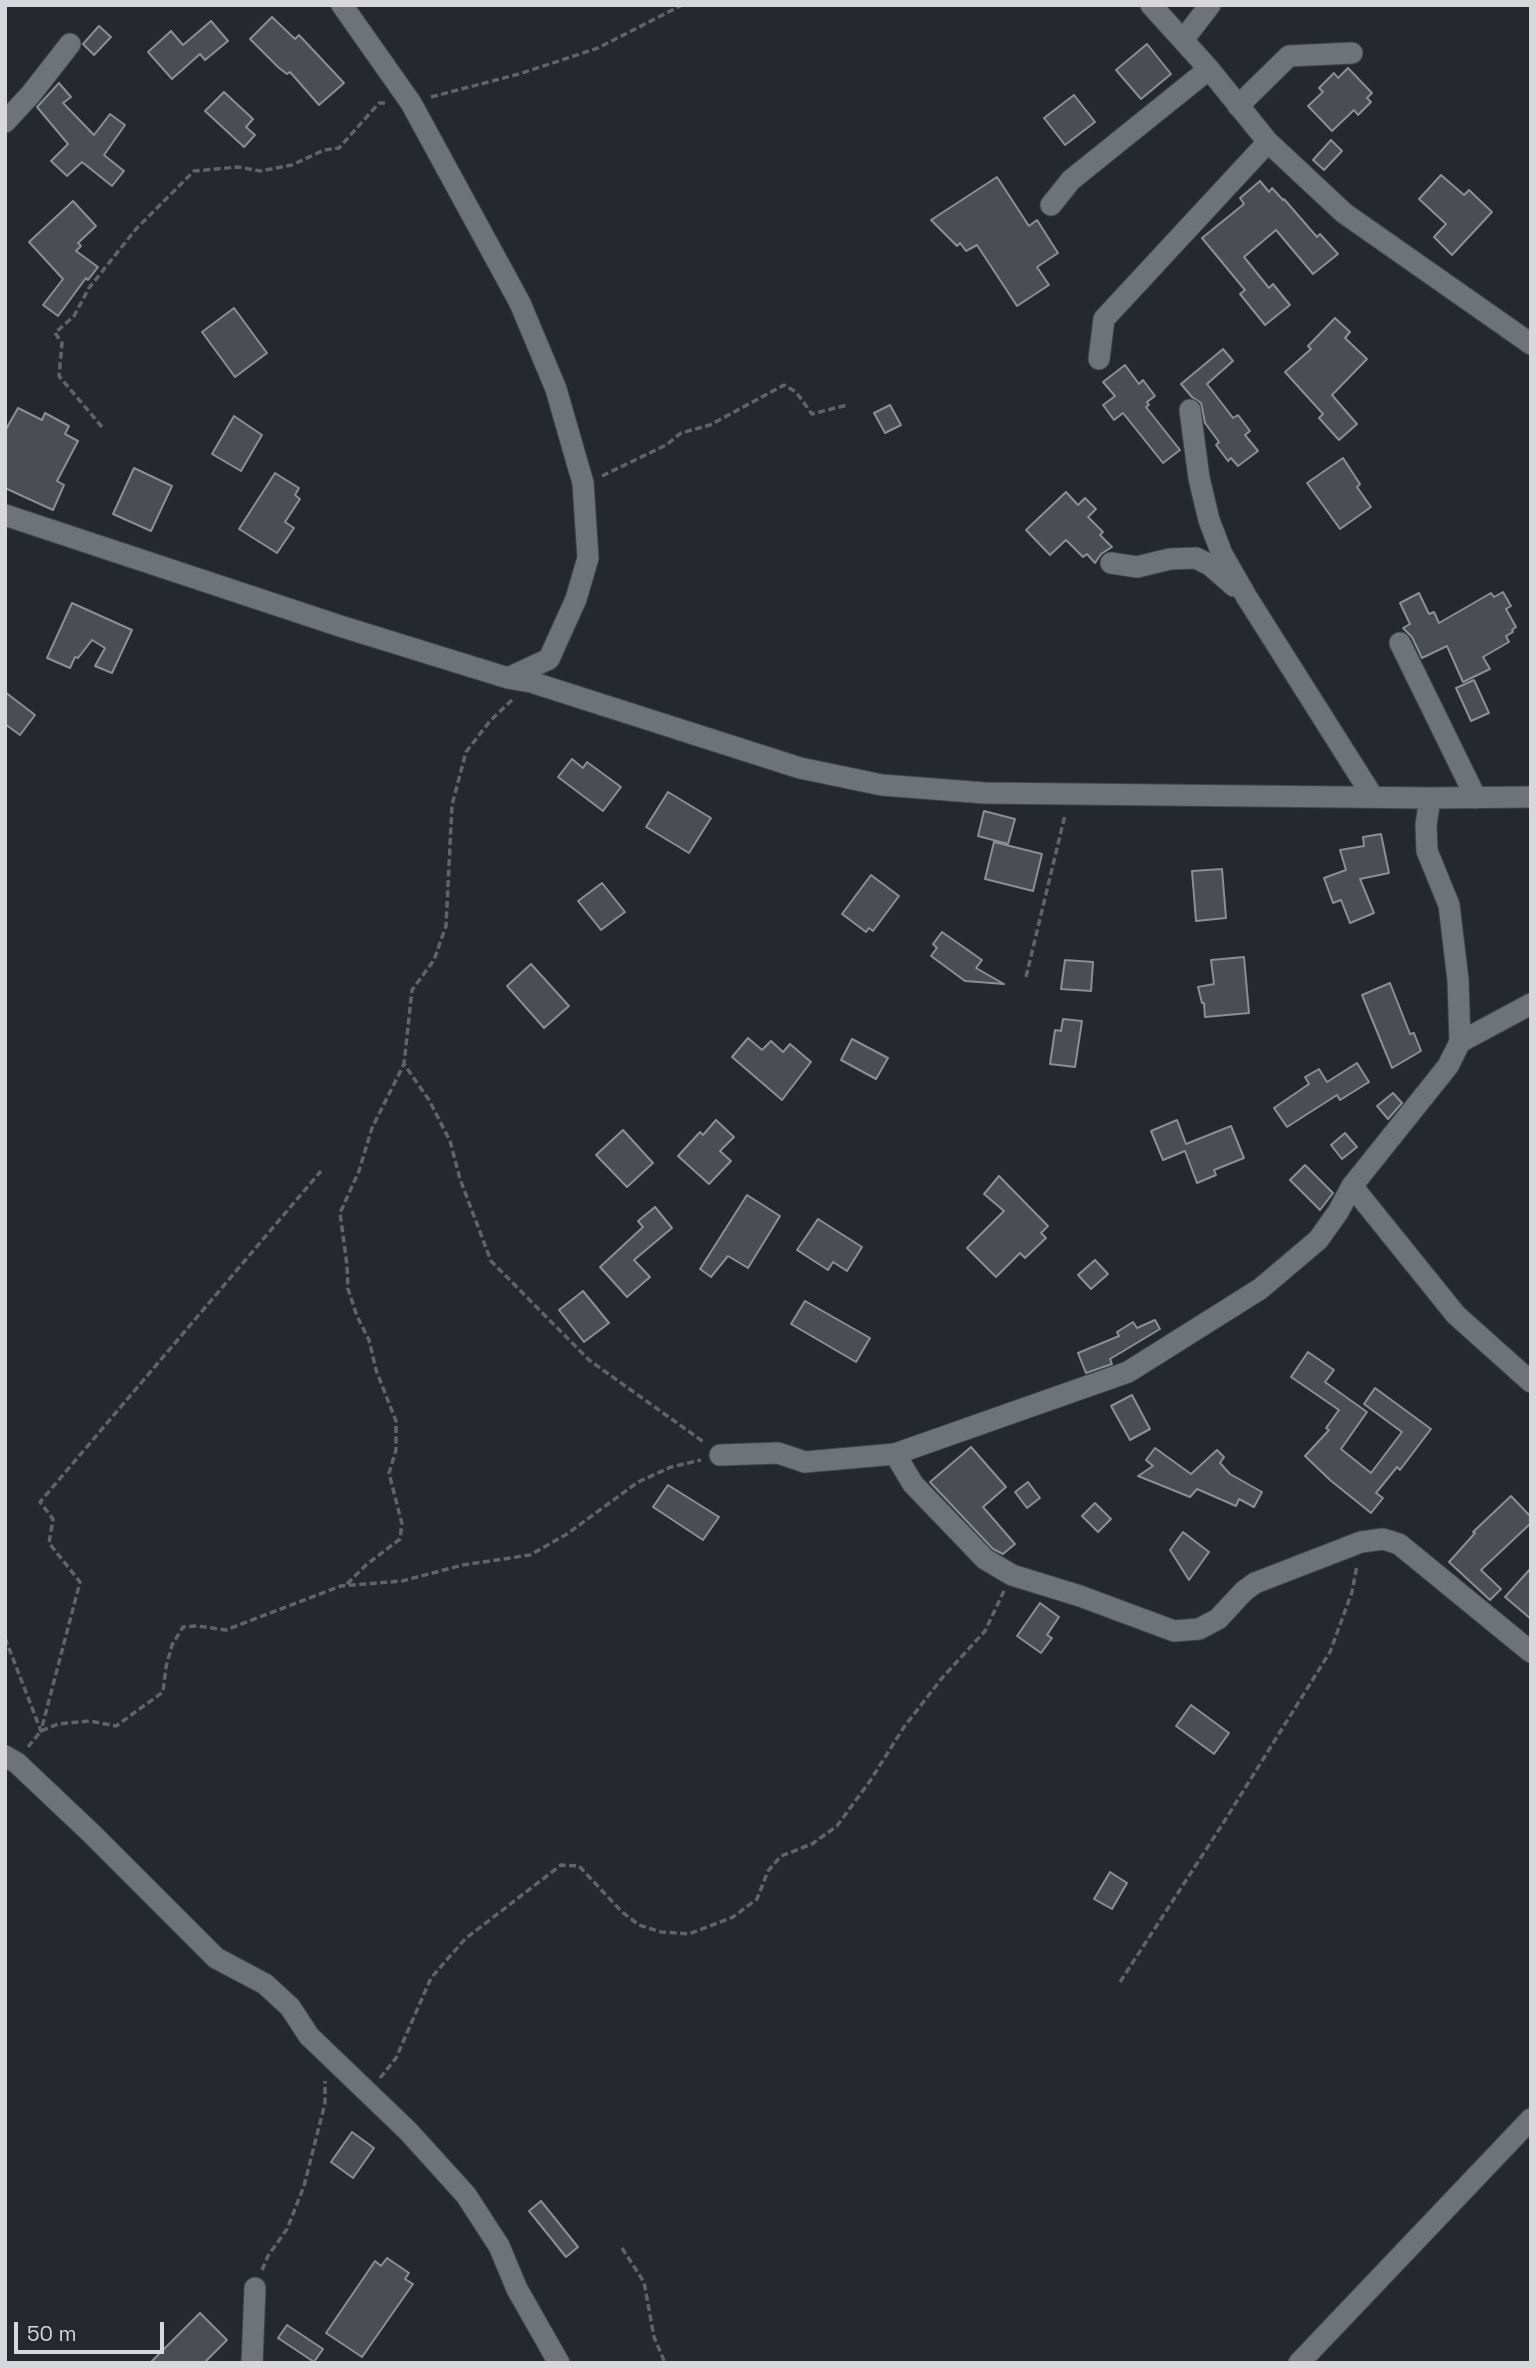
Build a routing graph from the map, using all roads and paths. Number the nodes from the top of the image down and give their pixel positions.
1 (342, 5) edge
2 (682, 5) edge
3 (1151, 5) edge
4 (1210, 5) edge
5 (1183, 40) junction
6 (70, 44) dead end
7 (1353, 53) dead end
8 (1209, 69) junction
9 (411, 103) junction
10 (1238, 106) junction
11 (5, 122) edge
12 (1268, 142) junction
13 (1051, 205) dead end
14 (1531, 344) edge
15 (1099, 359) dead end
16 (847, 405) dead end
17 (1191, 410) dead end
18 (102, 427) dead end
19 (583, 483) junction
20 (5, 515) edge
21 (1111, 563) dead end
22 (1246, 596) junction
23 (1400, 643) dead end
24 (508, 678) junction
25 (531, 682) junction
26 (1070, 793) junction
27 (1373, 797) junction
28 (1531, 797) edge
29 (1476, 798) junction
30 (1430, 799) junction
31 (1026, 976) dead end
32 (1531, 1004) edge
33 (1460, 1042) junction
34 (404, 1064) junction
35 (321, 1171) dead end
36 (1352, 1186) junction
37 (1531, 1382) edge
38 (895, 1454) junction
39 (720, 1455) junction
40 (1361, 1542) junction
41 (1012, 1575) junction
42 (345, 1586) junction
43 (5, 1638) edge
44 (1531, 1652) edge
45 (41, 1731) junction
46 (11, 1759) edge
47 (1120, 1982) dead end
48 (325, 2052) junction
49 (368, 2094) junction
50 (1531, 2119) edge
51 (622, 2248) dead end
52 (255, 2288) joint
53 (252, 2363) edge
54 (559, 2363) edge
55 (665, 2363) edge
56 (1299, 2363) edge

1 - 9 street
2 - 9 path
3 - 5 street
4 - 5 street
5 - 8 street
6 - 11 street
7 - 10 street
8 - 10 street
8 - 13 street
9 - 18 path
9 - 19 street
10 - 12 street
12 - 14 street
12 - 15 street
16 - 19 path
17 - 22 street
19 - 24 street
20 - 24 street
21 - 22 street
22 - 27 street
23 - 29 street
24 - 25 street
25 - 26 street
25 - 34 path
26 - 27 street
26 - 31 path
27 - 30 street
28 - 29 street
29 - 30 street
30 - 33 street
32 - 33 street
33 - 36 street
34 - 39 path
34 - 42 path
35 - 45 path
36 - 37 street
36 - 38 street
38 - 39 street
38 - 41 street
39 - 42 path
40 - 41 street
40 - 44 street
40 - 47 path
41 - 49 path
42 - 45 path
43 - 45 path
45 - 46 path
46 - 48 street
48 - 49 street
48 - 52 path
49 - 54 street
50 - 56 street
51 - 55 path
52 - 53 street

